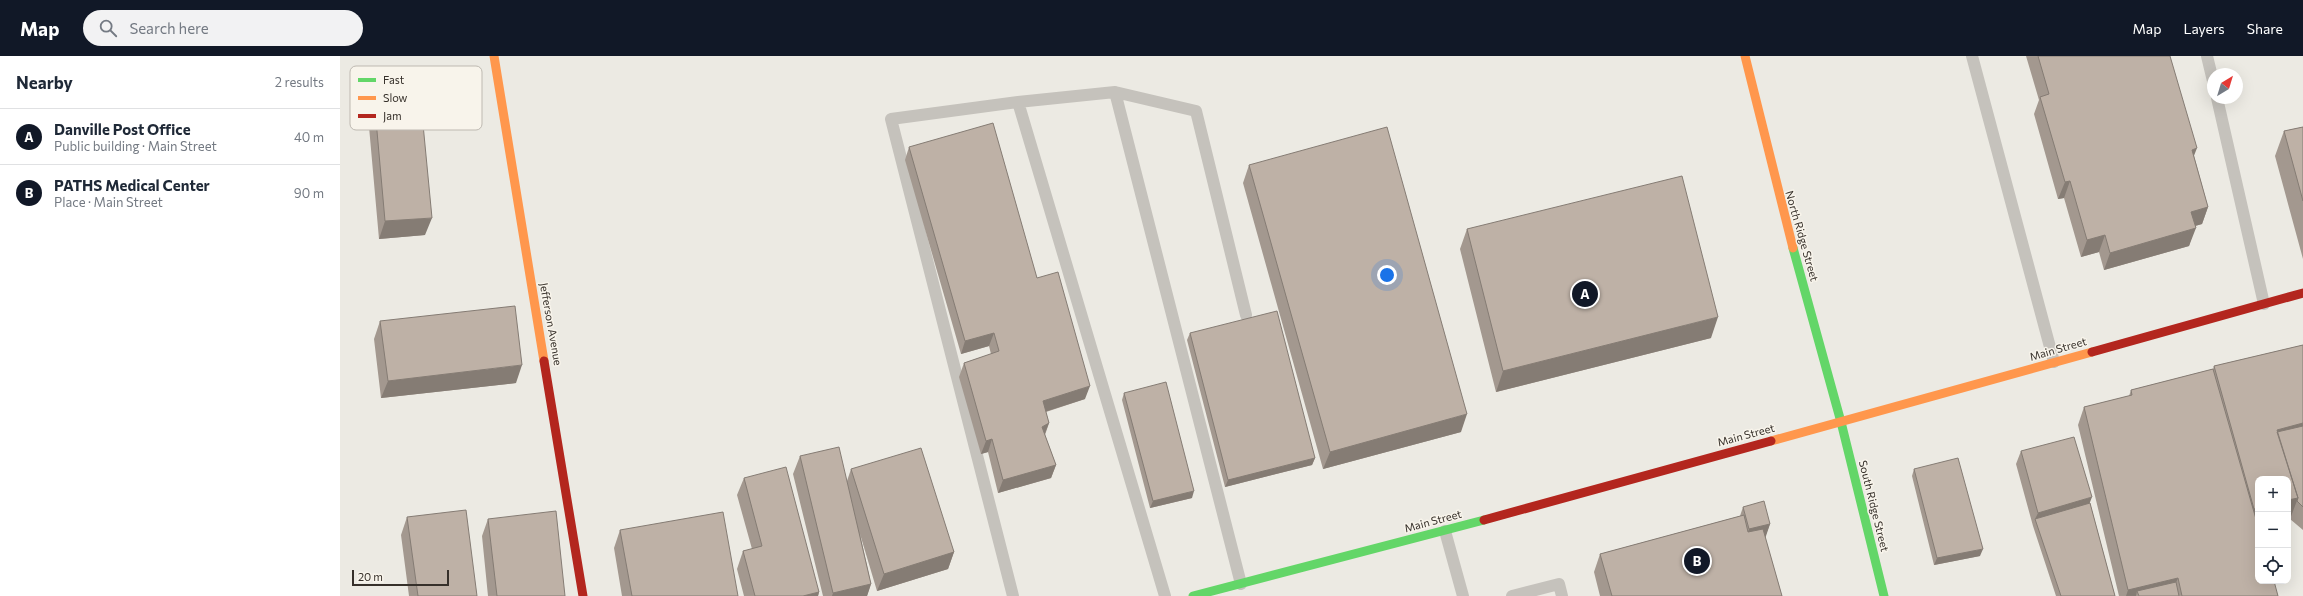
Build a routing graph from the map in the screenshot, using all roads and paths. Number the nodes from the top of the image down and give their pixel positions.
1 (494, 56) edge
2 (1745, 56) edge
3 (1972, 56) edge
4 (2207, 56) edge
5 (2210, 68) edge
6 (1115, 92) junction
7 (1018, 102) junction
8 (2218, 104) edge
9 (2303, 293) edge
10 (2264, 304) junction
11 (1246, 315) dead end
12 (2054, 362) junction
13 (1841, 422) junction
14 (1445, 531) junction
15 (1241, 584) junction
16 (583, 596) edge
17 (1013, 596) edge
18 (1165, 596) edge
19 (1193, 596) edge
20 (1462, 596) edge
21 (1512, 596) edge
22 (1562, 596) edge
23 (1884, 596) edge

1 - 16 main road, Jefferson Avenue
2 - 13 main road, North Ridge Street
3 - 12 lane
4 - 5 lane
6 - 7 lane
6 - 11 lane
6 - 15 lane
7 - 17 lane
7 - 18 lane
8 - 10 lane
9 - 10 main road, Main Street
10 - 12 main road, Main Street
12 - 13 main road, Main Street
13 - 14 main road, Main Street
13 - 23 main road, South Ridge Street
14 - 15 main road, Main Street
14 - 20 lane
15 - 19 main road, Main Street
21 - 22 lane

